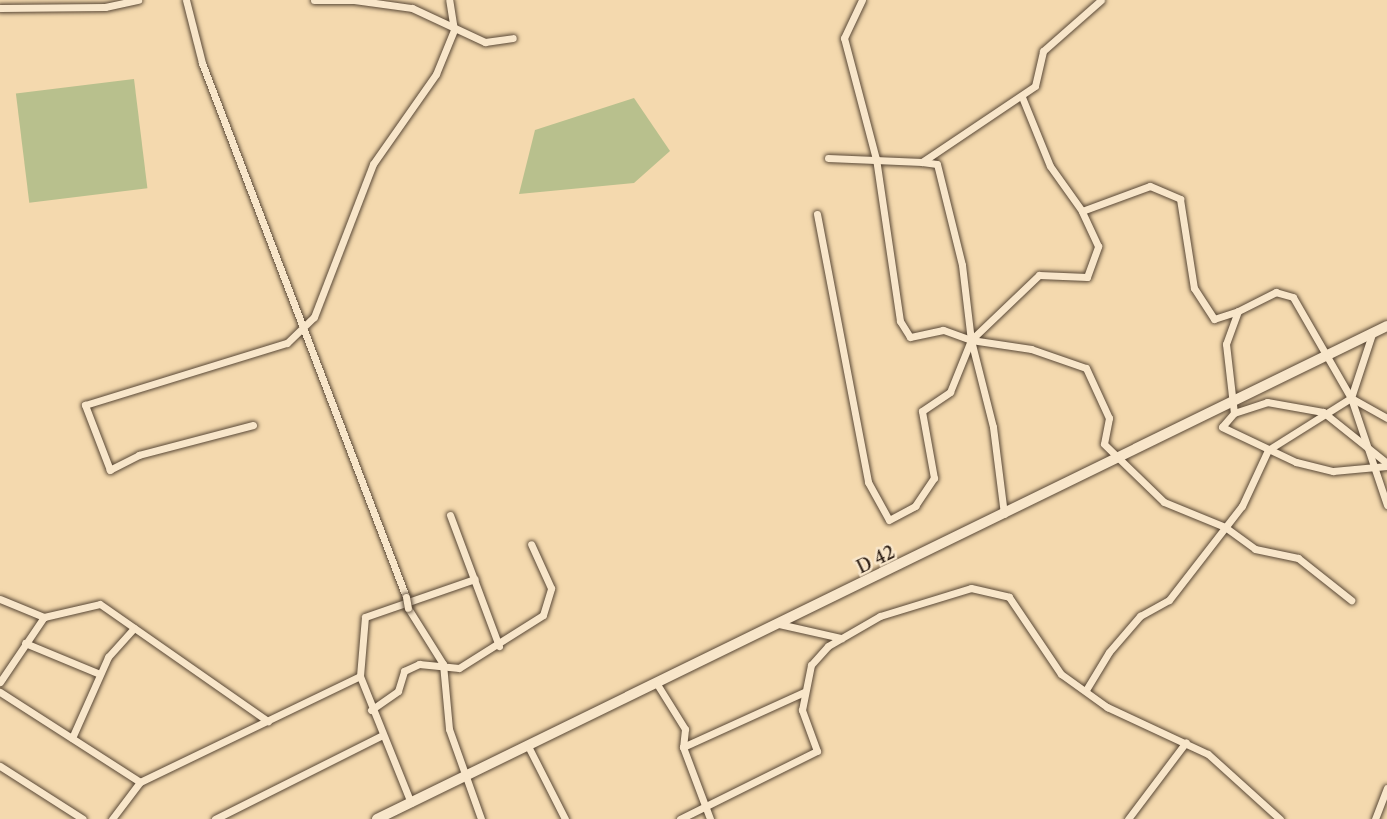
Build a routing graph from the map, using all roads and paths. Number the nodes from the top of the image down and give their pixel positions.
1 (138, 0) edge
2 (186, 0) edge
3 (314, 0) edge
4 (354, 0) edge
5 (449, 0) edge
6 (862, 0) edge
7 (1101, 0) edge
8 (0, 8) edge
9 (454, 30) junction
10 (513, 38) dead end
11 (1022, 97) junction
12 (828, 158) dead end
13 (876, 159) junction
14 (922, 162) junction
15 (1082, 211) junction
16 (817, 214) dead end
17 (1238, 311) junction
18 (304, 326) junction
19 (1387, 326) edge
20 (1372, 334) junction
21 (971, 340) junction
22 (1330, 354) junction
23 (1351, 398) junction
24 (1228, 404) junction
25 (1323, 412) junction
26 (1234, 413) junction
27 (1387, 418) edge
28 (253, 425) dead end
29 (1366, 446) junction
30 (1268, 450) junction
31 (1117, 458) junction
32 (1387, 465) edge
33 (1375, 470) junction
34 (1387, 505) edge
35 (450, 514) dead end
36 (1004, 514) junction
37 (1225, 527) junction
38 (531, 544) dead end
39 (475, 579) junction
40 (0, 599) edge
41 (1351, 600) dead end
42 (44, 617) junction
43 (779, 624) junction
44 (134, 628) junction
45 (841, 638) junction
46 (25, 643) junction
47 (499, 646) junction
48 (443, 664) junction
49 (100, 674) junction
50 (360, 676) junction
51 (0, 682) edge
52 (657, 684) junction
53 (1086, 690) junction
54 (0, 692) edge
55 (804, 692) junction
56 (372, 710) junction
57 (268, 721) junction
58 (381, 736) junction
59 (72, 738) junction
60 (1186, 742) junction
61 (528, 746) junction
62 (683, 747) junction
63 (0, 766) edge
64 (464, 777) junction
65 (140, 782) junction
66 (1387, 788) edge
67 (411, 803) junction
68 (708, 805) junction
69 (83, 819) edge
70 (112, 819) edge
71 (215, 819) edge
72 (377, 819) edge
73 (481, 819) edge
74 (565, 819) edge
75 (680, 819) edge
76 (710, 819) edge
77 (1128, 819) edge
78 (1280, 819) edge
79 (1375, 819) edge

1 - 8 street
2 - 18 street
3 - 4 street
4 - 9 street
5 - 9 street
6 - 13 street
7 - 11 street
9 - 10 street
9 - 18 street
11 - 14 street
11 - 15 street
12 - 13 street
13 - 14 street
13 - 21 street
14 - 21 street
15 - 17 street
15 - 21 street
16 - 21 street
17 - 22 street
17 - 24 street
18 - 28 street
18 - 48 street, bridge
19 - 20 street, D 42 / D 42
20 - 22 street, D 42 / D 42
20 - 23 street
21 - 31 street
21 - 36 street
22 - 23 street
22 - 24 street, D 42 / D 42
23 - 25 street
23 - 27 street
23 - 29 street
24 - 26 street
24 - 31 street, D 42 / D 42
25 - 26 street
25 - 29 street
25 - 30 street
26 - 30 street
29 - 32 street
29 - 33 street
30 - 33 street
30 - 37 street
31 - 36 street, D 42 / D 42
31 - 37 street
32 - 33 street
33 - 34 street
35 - 39 street
36 - 43 street, D 42 / D 42
37 - 41 street
37 - 53 street
38 - 47 street
39 - 47 street
39 - 50 street
40 - 42 street
42 - 44 street
42 - 46 street
43 - 45 street
43 - 52 street, D 42 / D 42
44 - 49 street
44 - 57 street
45 - 53 street
45 - 55 street
46 - 49 street
46 - 51 street
47 - 48 street
48 - 56 street
48 - 64 street
49 - 59 street
50 - 56 street
50 - 57 street
52 - 61 street, D 42 / D 42
52 - 62 street
53 - 60 street
54 - 59 street
55 - 62 street
55 - 68 street
56 - 58 street
57 - 65 street
58 - 67 street
58 - 71 street
59 - 65 street
60 - 77 street
60 - 78 street
61 - 64 street, D 42 / D 42
61 - 74 street
62 - 68 street
63 - 69 street
64 - 67 street, D 42 / D 42
64 - 73 street
65 - 70 street
66 - 79 street
67 - 72 street, D 42 / D 42
68 - 75 street
68 - 76 street

